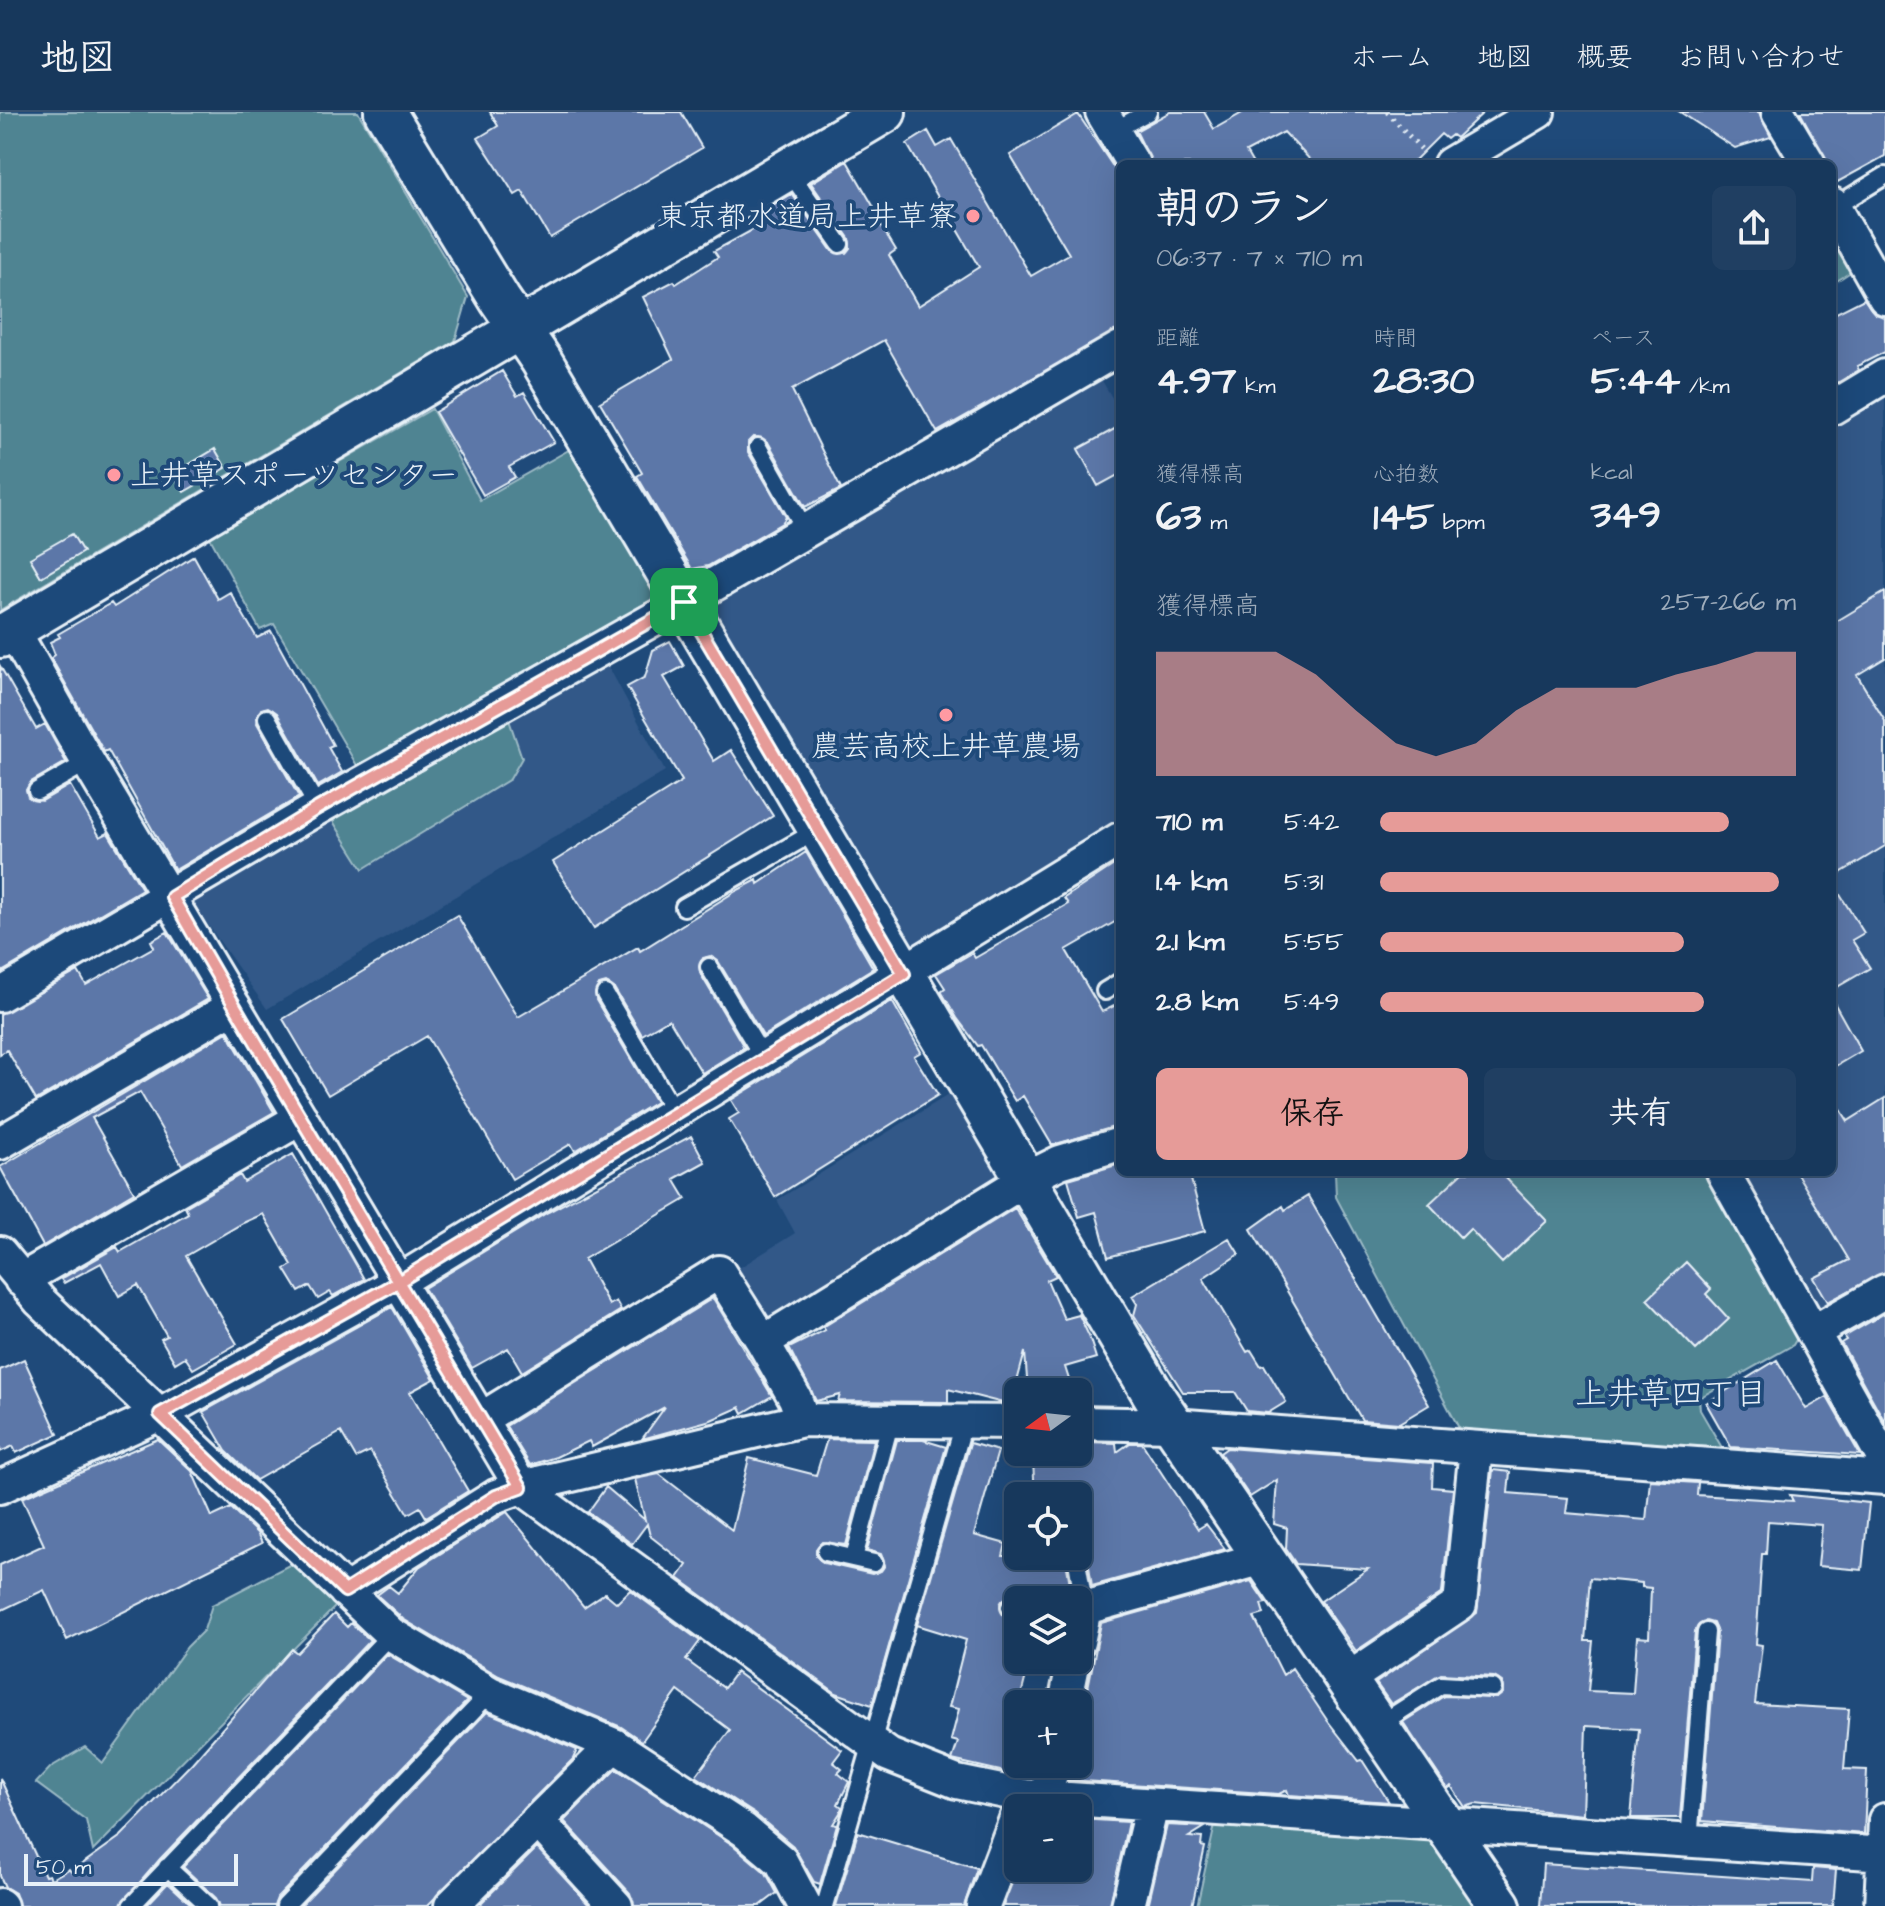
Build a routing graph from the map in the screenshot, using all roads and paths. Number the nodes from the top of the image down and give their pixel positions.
1 (385, 112) edge
2 (885, 112) edge
3 (1148, 112) edge
4 (1387, 112) edge
5 (1538, 112) edge
6 (1778, 112) edge
7 (1108, 122) edge
8 (1438, 159) edge
9 (1131, 160) edge
10 (1807, 160) edge
11 (787, 169) junction
12 (1885, 176) edge
13 (1836, 203) edge
14 (1836, 210) edge
15 (840, 244) dead end
16 (1885, 298) edge
17 (519, 328) junction
18 (1116, 350) edge
19 (1885, 376) edge
20 (1836, 406) edge
21 (758, 447) dead end
22 (806, 531) junction
23 (684, 602) junction
24 (6, 633) edge
25 (267, 718) dead end
26 (88, 762) junction
27 (37, 791) dead end
28 (318, 808) junction
29 (819, 830) junction
30 (1116, 842) edge
31 (172, 897) junction
32 (684, 907) dead end
33 (709, 967) dead end
34 (904, 974) junction
35 (605, 994) dead end
36 (0, 995) edge
37 (234, 1006) junction
38 (764, 1059) junction
39 (675, 1113) junction
40 (301, 1118) junction
41 (0, 1143) edge
42 (1116, 1145) edge
43 (1725, 1176) edge
44 (1028, 1178) junction
45 (7, 1265) edge
46 (398, 1282) junction
47 (1885, 1291) edge
48 (1815, 1331) junction
49 (763, 1342) junction
50 (160, 1414) junction
51 (481, 1419) junction
52 (803, 1420) junction
53 (891, 1420) junction
54 (959, 1421) junction
55 (1004, 1422) edge
56 (1092, 1423) edge
57 (1173, 1425) junction
58 (1476, 1448) junction
59 (1885, 1461) edge
60 (1885, 1478) edge
61 (0, 1487) edge
62 (521, 1487) junction
63 (826, 1552) dead end
64 (854, 1558) junction
65 (1263, 1558) junction
66 (874, 1563) dead end
67 (345, 1591) junction
68 (1092, 1621) edge
69 (1706, 1632) dead end
70 (391, 1634) junction
71 (1345, 1681) junction
72 (1493, 1688) dead end
73 (490, 1693) junction
74 (1376, 1727) junction
75 (872, 1743) junction
76 (614, 1745) junction
77 (1004, 1797) edge
78 (1092, 1805) edge
79 (1152, 1805) junction
80 (537, 1820) junction
81 (1885, 1820) edge
82 (1445, 1824) junction
83 (1689, 1840) junction
84 (1884, 1854) edge
85 (1004, 1857) edge
86 (167, 1867) junction
87 (804, 1903) edge
88 (455, 1904) edge
89 (131, 1906) edge
90 (209, 1906) edge
91 (285, 1906) edge
92 (616, 1906) edge
93 (983, 1906) edge
94 (1128, 1906) edge
95 (1500, 1906) edge
96 (1881, 1906) edge

1 - 17 street
2 - 11 street
3 - 7 lane
4 - 8 path
5 - 8 street
6 - 10 street
7 - 9 street
11 - 15 lane
11 - 17 street
12 - 13 lane
14 - 16 street
17 - 23 street
17 - 24 street
18 - 22 street
19 - 20 street
21 - 22 lane
22 - 23 street
23 - 28 street
23 - 29 street
24 - 26 street
25 - 28 lane
26 - 27 lane
26 - 31 street
28 - 31 street
29 - 32 lane
29 - 34 street
30 - 34 street
31 - 36 street
31 - 37 street
33 - 38 lane
34 - 38 street
34 - 44 street
35 - 39 lane
37 - 40 street
37 - 41 street
38 - 39 street
39 - 46 street
40 - 45 street
40 - 46 street
42 - 44 street
43 - 48 street
44 - 49 street
44 - 57 street
45 - 50 street
46 - 50 street
46 - 51 street
47 - 48 street
48 - 59 street
49 - 51 street
49 - 52 street
50 - 61 street
50 - 67 street
51 - 62 street
52 - 53 street
52 - 62 street
53 - 54 street
53 - 64 lane
54 - 55 street
54 - 75 lane
56 - 57 street
57 - 58 street
57 - 65 street
58 - 60 street
58 - 71 street
62 - 67 street
62 - 75 street
63 - 64 lane
64 - 66 lane
65 - 68 street
65 - 71 street
67 - 70 street
69 - 83 lane
70 - 73 street
70 - 86 lane
71 - 74 street
72 - 74 lane
73 - 76 street
73 - 91 lane
74 - 82 street
75 - 77 street
75 - 87 lane
76 - 80 street
76 - 87 street
78 - 79 street
79 - 82 street
79 - 94 street
80 - 88 street
80 - 92 street
81 - 84 street
82 - 83 street
82 - 95 street
83 - 84 street
84 - 96 street
85 - 93 street
86 - 89 lane
86 - 90 lane

